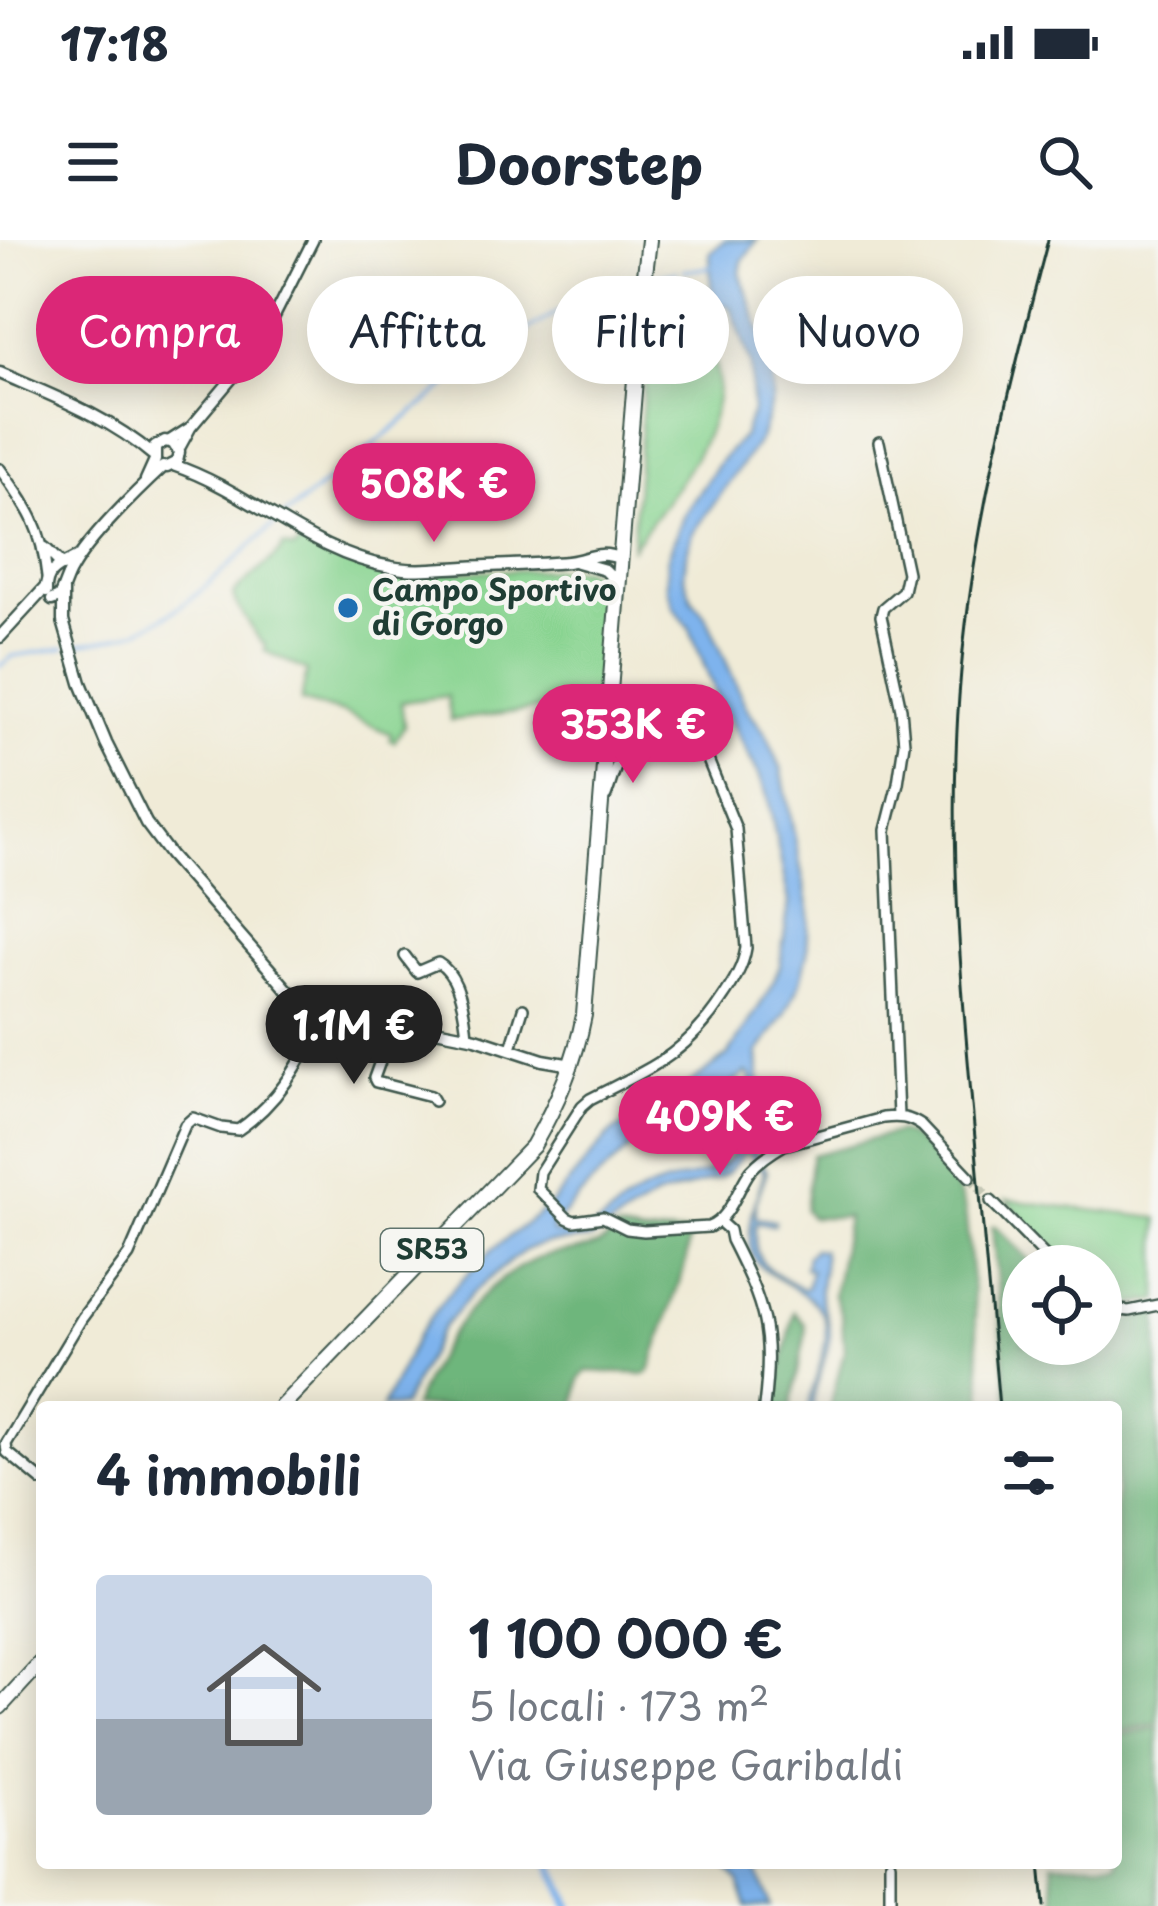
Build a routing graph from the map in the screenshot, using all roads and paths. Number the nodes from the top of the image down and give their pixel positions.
1 (313, 240) edge
2 (650, 240) edge
3 (0, 373) edge
4 (879, 442) dead end
5 (167, 454) junction
6 (0, 469) edge
7 (623, 529) junction
8 (45, 548) junction
9 (602, 553) junction
10 (620, 560) junction
11 (574, 562) junction
12 (593, 566) junction
13 (66, 569) junction
14 (619, 584) junction
15 (48, 591) junction
16 (63, 591) junction
17 (63, 622) junction
18 (0, 637) edge
19 (611, 684) junction
20 (607, 738) junction
21 (635, 741) junction
22 (602, 807) junction
23 (405, 956) dead end
24 (524, 1009) dead end
25 (320, 1024) junction
26 (394, 1026) junction
27 (467, 1036) junction
28 (512, 1048) junction
29 (570, 1072) junction
30 (434, 1101) dead end
31 (898, 1116) junction
32 (970, 1177) tunnel mouth
33 (991, 1201) tunnel mouth
34 (722, 1230) junction
35 (1034, 1245) edge
36 (1158, 1305) edge
37 (1122, 1310) edge
38 (287, 1401) edge
39 (765, 1401) edge
40 (36, 1476) edge
41 (36, 1667) edge
42 (0, 1706) edge
43 (890, 1869) edge
44 (890, 1906) edge

1 - 5 street
2 - 7 main road, SR53
3 - 5 street
4 - 31 street
5 - 11 street
5 - 13 street
6 - 8 street
7 - 9 street
7 - 10 main road, SR53
8 - 13 street
8 - 15 street
9 - 10 street
9 - 11 street
10 - 12 street
10 - 14 main road, SR53
11 - 12 street
12 - 14 street
13 - 15 street
13 - 16 street
14 - 19 main road, SR53
15 - 16 street
15 - 17 street
15 - 18 street
16 - 17 street
17 - 25 street
19 - 20 main road, SR53
19 - 21 street
20 - 21 street
20 - 22 main road, SR53
21 - 22 street
21 - 34 street
22 - 29 main road, SR53
23 - 27 street
24 - 28 street
25 - 26 street
25 - 40 street
26 - 27 street
26 - 30 street
27 - 28 street
28 - 29 street
29 - 38 main road, SR53
31 - 32 street
31 - 34 street
33 - 35 street
34 - 39 street
36 - 37 street
41 - 42 main road
43 - 44 street

